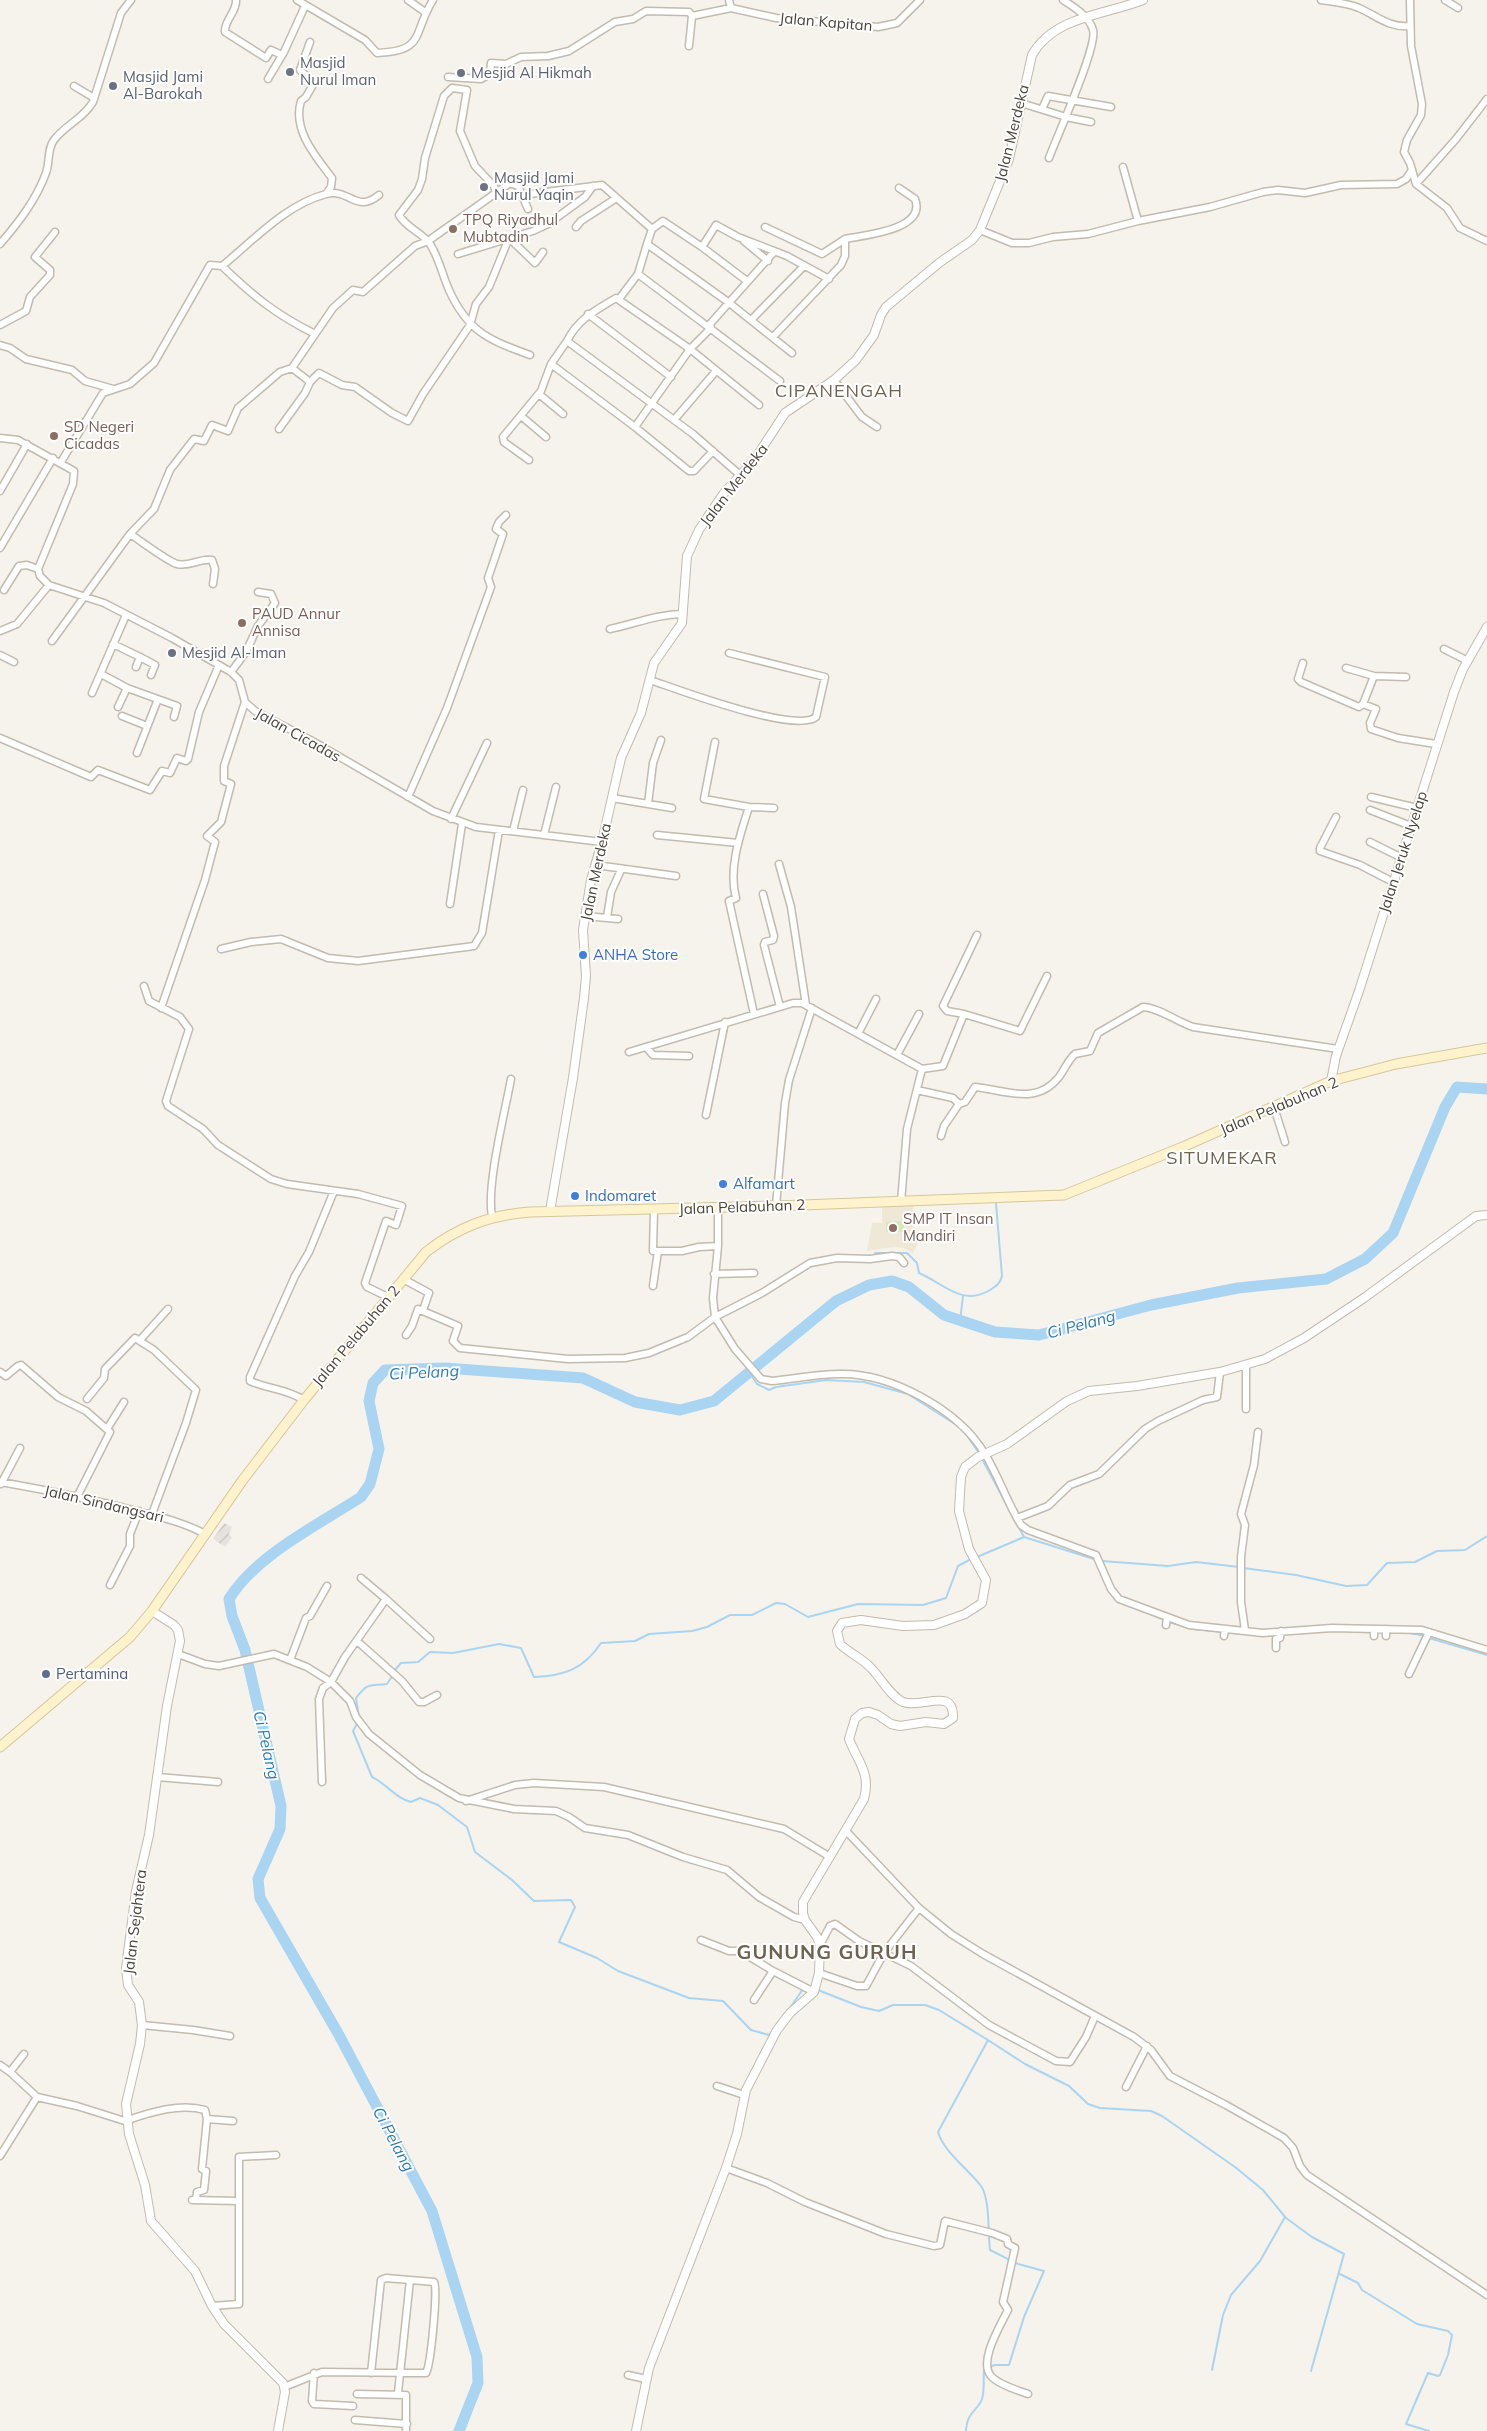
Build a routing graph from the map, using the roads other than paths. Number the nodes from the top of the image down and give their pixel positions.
1 (132, 0) edge
2 (235, 0) edge
3 (297, 0) edge
4 (408, 0) edge
5 (433, 0) edge
6 (729, 0) edge
7 (920, 0) edge
8 (1063, 0) edge
9 (1143, 0) edge
10 (1321, 0) edge
11 (1410, 0) edge
12 (1445, 0) edge
13 (305, 6) junction
14 (731, 8) junction
15 (1458, 8) dead end
16 (425, 12) junction
17 (692, 16) junction
18 (1085, 17) junction
19 (1410, 26) junction
20 (310, 42) dead end
21 (689, 46) dead end
22 (282, 55) junction
23 (448, 77) dead end
24 (268, 78) dead end
25 (74, 86) dead end
26 (94, 98) junction
27 (1487, 99) edge
28 (1071, 101) junction
29 (1021, 103) junction
30 (1111, 107) dead end
31 (1042, 109) junction
32 (1066, 117) junction
33 (1091, 122) dead end
34 (1049, 158) dead end
35 (1123, 167) dead end
36 (1412, 170) junction
37 (1416, 184) junction
38 (592, 186) junction
39 (899, 188) dead end
40 (496, 193) junction
41 (326, 194) junction
42 (379, 195) dead end
43 (522, 195) junction
44 (615, 199) junction
45 (528, 209) dead end
46 (1138, 221) junction
47 (576, 227) dead end
48 (765, 227) dead end
49 (652, 230) junction
50 (980, 230) junction
51 (55, 232) dead end
52 (738, 236) junction
53 (509, 238) junction
54 (845, 239) junction
55 (428, 241) junction
56 (1487, 241) edge
57 (0, 244) edge
58 (647, 244) junction
59 (702, 247) junction
60 (543, 252) dead end
61 (774, 252) junction
62 (458, 254) dead end
63 (768, 261) junction
64 (222, 266) junction
65 (804, 266) junction
66 (638, 274) junction
67 (829, 279) junction
68 (747, 281) junction
69 (619, 299) junction
70 (728, 302) junction
71 (588, 314) junction
72 (751, 320) junction
73 (470, 324) junction
74 (0, 325) edge
75 (711, 328) junction
76 (314, 334) junction
77 (773, 337) junction
78 (567, 341) junction
79 (0, 345) edge
80 (690, 349) junction
81 (792, 353) dead end
82 (530, 354) dead end
83 (551, 364) junction
84 (292, 368) junction
85 (716, 371) junction
86 (670, 377) junction
87 (834, 380) junction
88 (780, 381) dead end
89 (310, 382) junction
90 (114, 389) junction
91 (539, 394) junction
92 (652, 403) junction
93 (759, 404) dead end
94 (563, 414) dead end
95 (521, 416) junction
96 (674, 420) junction
97 (635, 427) junction
98 (877, 427) dead end
99 (279, 429) dead end
100 (546, 437) dead end
101 (0, 438) edge
102 (27, 444) junction
103 (713, 451) junction
104 (53, 458) junction
105 (529, 460) dead end
106 (61, 462) junction
107 (740, 475) junction
108 (0, 491) edge
109 (506, 515) dead end
110 (130, 534) junction
111 (0, 548) edge
112 (38, 569) junction
113 (214, 584) dead end
114 (49, 585) junction
115 (4, 590) dead end
116 (258, 592) dead end
117 (83, 595) junction
118 (683, 614) junction
119 (126, 615) junction
120 (1487, 627) edge
121 (610, 629) dead end
122 (0, 631) edge
123 (52, 641) dead end
124 (113, 644) junction
125 (1444, 649) dead end
126 (729, 653) dead end
127 (0, 655) edge
128 (140, 657) junction
129 (1468, 661) junction
130 (14, 662) dead end
131 (1303, 663) dead end
132 (219, 665) junction
133 (136, 667) dead end
134 (1346, 668) dead end
135 (231, 672) junction
136 (100, 674) junction
137 (152, 676) dead end
138 (1374, 676) junction
139 (1406, 677) dead end
140 (650, 680) junction
141 (127, 688) junction
142 (92, 693) dead end
143 (158, 699) junction
144 (245, 702) junction
145 (1363, 704) junction
146 (118, 707) dead end
147 (122, 716) dead end
148 (174, 717) dead end
149 (147, 726) junction
150 (0, 738) edge
151 (661, 740) dead end
152 (488, 742) dead end
153 (715, 742) dead end
154 (1436, 744) junction
155 (137, 753) dead end
156 (556, 788) dead end
157 (522, 790) dead end
158 (408, 797) junction
159 (1371, 797) dead end
160 (612, 798) junction
161 (648, 804) junction
162 (749, 807) junction
163 (672, 808) dead end
164 (774, 808) dead end
165 (1417, 808) junction
166 (1370, 810) dead end
167 (1336, 817) dead end
168 (451, 819) junction
169 (462, 824) junction
170 (1411, 826) junction
171 (499, 830) junction
172 (513, 831) junction
173 (544, 835) junction
174 (657, 835) dead end
175 (602, 842) junction
176 (1370, 842) dead end
177 (738, 843) junction
178 (1400, 857) junction
179 (779, 864) dead end
180 (596, 865) junction
181 (621, 870) junction
182 (676, 876) dead end
183 (1393, 882) junction
184 (763, 894) dead end
185 (450, 904) dead end
186 (585, 916) junction
187 (606, 917) junction
188 (618, 918) dead end
189 (977, 935) dead end
190 (221, 949) dead end
191 (1047, 976) dead end
192 (144, 986) dead end
193 (876, 999) dead end
194 (809, 1006) junction
195 (780, 1007) junction
196 (161, 1008) junction
197 (754, 1014) junction
198 (919, 1014) dead end
199 (964, 1014) junction
200 (725, 1022) junction
201 (859, 1032) junction
202 (647, 1048) junction
203 (1487, 1048) edge
204 (1338, 1049) junction
205 (629, 1052) dead end
206 (898, 1053) junction
207 (689, 1056) dead end
208 (922, 1069) junction
209 (511, 1079) dead end
210 (1331, 1081) junction
211 (917, 1090) junction
212 (959, 1104) junction
213 (1274, 1107) junction
214 (706, 1114) dead end
215 (941, 1136) dead end
216 (1285, 1142) dead end
217 (334, 1191) junction
218 (901, 1202) junction
219 (776, 1206) junction
220 (718, 1208) junction
221 (654, 1209) junction
222 (550, 1211) junction
223 (1487, 1215) edge
224 (492, 1216) junction
225 (718, 1246) junction
226 (658, 1251) junction
227 (904, 1263) dead end
228 (754, 1273) dead end
229 (714, 1274) junction
230 (403, 1279) junction
231 (653, 1286) dead end
232 (388, 1297) junction
233 (168, 1309) dead end
234 (423, 1310) junction
235 (715, 1317) junction
236 (406, 1335) dead end
237 (140, 1340) junction
238 (1246, 1366) junction
239 (0, 1372) edge
240 (1220, 1372) junction
241 (87, 1399) dead end
242 (304, 1400) junction
243 (124, 1402) dead end
244 (1246, 1409) dead end
245 (107, 1429) junction
246 (1258, 1432) dead end
247 (20, 1448) dead end
248 (982, 1454) junction
249 (1, 1483) edge
250 (77, 1497) junction
251 (139, 1511) junction
252 (152, 1514) junction
253 (1017, 1518) junction
254 (205, 1534) junction
255 (361, 1578) dead end
256 (110, 1584) dead end
257 (327, 1586) dead end
258 (386, 1599) junction
259 (152, 1610) junction
260 (1245, 1630) junction
261 (1281, 1633) junction
262 (1429, 1634) junction
263 (430, 1639) dead end
264 (357, 1641) junction
265 (1276, 1648) dead end
266 (1487, 1650) edge
267 (178, 1654) junction
268 (290, 1660) junction
269 (1410, 1674) dead end
270 (331, 1682) junction
271 (436, 1695) dead end
272 (0, 1747) edge
273 (157, 1777) junction
274 (218, 1782) dead end
275 (322, 1782) dead end
276 (466, 1801) junction
277 (846, 1831) junction
278 (830, 1857) junction
279 (919, 1908) junction
280 (806, 1920) junction
281 (701, 1940) dead end
282 (820, 1945) junction
283 (884, 1954) junction
284 (772, 1971) junction
285 (819, 1972) junction
286 (814, 1992) junction
287 (754, 2000) dead end
288 (1095, 2016) junction
289 (142, 2025) junction
290 (230, 2036) dead end
291 (1147, 2046) junction
292 (24, 2054) dead end
293 (0, 2065) edge
294 (10, 2072) junction
295 (717, 2086) dead end
296 (1126, 2086) dead end
297 (744, 2095) junction
298 (37, 2097) junction
299 (207, 2119) junction
300 (128, 2121) junction
301 (233, 2121) dead end
302 (276, 2155) dead end
303 (0, 2156) edge
304 (726, 2168) junction
305 (238, 2201) junction
306 (410, 2280) junction
307 (1487, 2295) edge
308 (212, 2306) junction
309 (314, 2373) junction
310 (371, 2373) junction
311 (399, 2373) junction
312 (628, 2375) dead end
313 (646, 2379) junction
314 (284, 2386) junction
315 (398, 2393) junction
316 (357, 2394) dead end
317 (1028, 2394) dead end
318 (353, 2406) dead end
319 (355, 2420) dead end
320 (407, 2428) edge
321 (278, 2431) edge
322 (636, 2431) edge

1 - 26 street
2 - 22 street
3 - 13 street
4 - 16 street
5 - 16 street
6 - 14 street
7 - 14 street, Jalan Kapitan
8 - 18 street
9 - 18 street, Jalan Merdeka
10 - 19 street
11 - 19 street
12 - 15 street
13 - 16 street
13 - 22 street
14 - 17 street
17 - 21 street
17 - 23 street
18 - 28 street
18 - 29 street, Jalan Merdeka
19 - 36 street
20 - 41 street
22 - 24 street
25 - 26 street
26 - 57 street
27 - 37 street
28 - 30 street
28 - 31 street
28 - 32 street
29 - 31 street
29 - 50 street, Jalan Merdeka
31 - 32 street
32 - 33 street
32 - 34 street
35 - 46 street
36 - 37 street
36 - 46 street
37 - 56 street
38 - 43 street
38 - 44 street
38 - 53 street
39 - 54 street
40 - 43 street
40 - 55 street
40 - 55 street
41 - 42 street
41 - 64 street
43 - 45 street
44 - 47 street
44 - 49 street
46 - 50 street
48 - 54 street
49 - 58 street
49 - 59 street
50 - 87 street, Jalan Merdeka
51 - 74 street
52 - 59 street
52 - 61 street
52 - 63 street
53 - 60 street
53 - 62 street
53 - 73 street
54 - 67 street
55 - 73 street
55 - 76 street
58 - 66 street
58 - 70 street
59 - 68 street
61 - 63 street
61 - 65 street
63 - 68 street
64 - 76 street
64 - 90 street
65 - 67 street
65 - 72 street
66 - 69 street
66 - 75 street
67 - 77 street
68 - 70 street
69 - 71 street
69 - 80 street
70 - 72 street
70 - 75 street
71 - 78 street
71 - 86 street
72 - 77 street
73 - 82 street
73 - 89 street
75 - 80 street
75 - 88 street
76 - 84 street
77 - 81 street
78 - 83 street
78 - 92 street
79 - 90 street
80 - 85 street
80 - 86 street
83 - 91 street
83 - 97 street
84 - 89 street
84 - 110 street
85 - 93 street
85 - 96 street
86 - 92 street
87 - 98 street
87 - 107 street, Jalan Merdeka
89 - 99 street
90 - 106 street
91 - 94 street
91 - 95 street
92 - 96 street
92 - 97 street
95 - 100 street
95 - 105 street
96 - 103 street
97 - 103 street
101 - 102 street
102 - 104 street
102 - 108 street
103 - 107 street
104 - 106 street
104 - 111 street
106 - 112 street
107 - 118 street, Jalan Merdeka
109 - 158 street
110 - 113 street
110 - 117 street
112 - 114 street
112 - 115 street
114 - 117 street
114 - 122 street
116 - 135 street
117 - 119 street
117 - 123 street
118 - 121 street
118 - 140 street, Jalan Merdeka
119 - 124 street
119 - 132 street
120 - 129 street, Jalan Jeruk Nyelap
124 - 128 street
124 - 136 street
125 - 129 street
126 - 140 street
127 - 130 street
128 - 133 street
128 - 137 street
129 - 154 street, Jalan Jeruk Nyelap
131 - 145 street
132 - 135 street
132 - 150 street
134 - 138 street
135 - 144 street, Jalan Cicadas
136 - 141 street
136 - 142 street
138 - 139 street
138 - 145 street
140 - 160 street, Jalan Merdeka
141 - 143 street
141 - 146 street
143 - 148 street
143 - 149 street
144 - 158 street, Jalan Cicadas
144 - 196 street
145 - 154 street
147 - 149 street
149 - 155 street
151 - 161 street
152 - 168 street
153 - 162 street
154 - 165 street, Jalan Jeruk Nyelap
156 - 173 street
157 - 172 street
158 - 168 street, Jalan Cicadas
159 - 165 street
160 - 161 street
160 - 175 street, Jalan Merdeka
161 - 163 street
162 - 164 street
162 - 177 street
165 - 170 street, Jalan Jeruk Nyelap
166 - 170 street
167 - 183 street
168 - 169 street, Jalan Cicadas
169 - 171 street, Jalan Cicadas
169 - 185 street
170 - 178 street, Jalan Jeruk Nyelap
171 - 172 street, Jalan Cicadas
171 - 190 street
172 - 173 street, Jalan Cicadas
173 - 175 street, Jalan Cicadas
174 - 177 street
175 - 180 street, Jalan Merdeka
176 - 178 street
177 - 197 street
178 - 183 street, Jalan Jeruk Nyelap
179 - 194 street
180 - 181 street
180 - 186 street, Jalan Merdeka
181 - 182 street
181 - 187 street
183 - 204 street, Jalan Jeruk Nyelap
184 - 195 street
186 - 187 street
186 - 222 street, Jalan Merdeka
187 - 188 street
189 - 199 street
191 - 199 street
192 - 196 street
193 - 201 street
194 - 195 street
194 - 201 street
194 - 219 street
195 - 197 street
196 - 217 street
197 - 200 street
198 - 206 street
199 - 208 street
200 - 202 street
200 - 214 street
201 - 206 street
202 - 205 street
202 - 207 street
203 - 210 main road, Jalan Pelabuhan 2
204 - 210 street, Jalan Jeruk Nyelap
204 - 212 street
206 - 208 street
208 - 211 street
209 - 224 street
210 - 213 main road, Jalan Pelabuhan 2
211 - 212 street
211 - 218 street
212 - 215 street
213 - 216 street
213 - 218 main road, Jalan Pelabuhan 2
217 - 232 street
217 - 242 street
218 - 219 main road, Jalan Pelabuhan 2
219 - 220 main road, Jalan Pelabuhan 2
220 - 221 main road, Jalan Pelabuhan 2
220 - 225 street
221 - 222 main road, Jalan Pelabuhan 2
221 - 226 street
222 - 224 main road, Jalan Pelabuhan 2
223 - 238 street
224 - 230 main road, Jalan Pelabuhan 2
225 - 226 street
225 - 229 street
226 - 231 street
227 - 235 street
228 - 229 street
229 - 235 street
230 - 232 main road, Jalan Pelabuhan 2
230 - 234 street
232 - 242 main road, Jalan Pelabuhan 2
233 - 237 street
234 - 235 street
234 - 236 street
235 - 248 street
237 - 241 street
237 - 252 street
238 - 240 street
238 - 244 street
239 - 245 street
240 - 248 street
240 - 253 street
242 - 254 main road, Jalan Pelabuhan 2
243 - 245 street
245 - 250 street
246 - 260 street
247 - 249 street
248 - 253 street
248 - 277 street
249 - 250 street, Jalan Sindangsari
250 - 251 street, Jalan Sindangsari
251 - 252 street, Jalan Sindangsari
251 - 256 street
252 - 254 street, Jalan Sindangsari
253 - 260 street
254 - 259 main road, Jalan Pelabuhan 2
255 - 258 street
257 - 268 street
258 - 263 street
258 - 264 street
259 - 267 street, Jalan Sejahtera
259 - 272 main road, Jalan Pelabuhan 2
260 - 261 street
261 - 262 street
261 - 265 street
262 - 266 street
262 - 269 street
264 - 270 street
264 - 271 street
267 - 268 street
267 - 273 street, Jalan Sejahtera
268 - 270 street
270 - 275 street
270 - 276 street
273 - 274 street
273 - 289 street, Jalan Sejahtera
276 - 278 street
276 - 280 street
277 - 278 street
277 - 279 street
278 - 280 street
279 - 283 street
279 - 288 street
280 - 282 street
281 - 284 street
282 - 283 street
282 - 285 street
283 - 285 street
283 - 288 street
284 - 286 street
284 - 287 street
285 - 286 street
286 - 297 street
288 - 291 street
289 - 290 street
289 - 300 street, Jalan Sejahtera
291 - 296 street
291 - 307 street
292 - 294 street
293 - 294 street
294 - 298 street
295 - 297 street
297 - 304 street
298 - 300 street
298 - 303 street
299 - 300 street
299 - 301 street
299 - 305 street
300 - 308 street, Jalan Sejahtera
302 - 305 street
304 - 313 street
304 - 317 street
305 - 308 street
306 - 310 street
306 - 311 street
306 - 311 street
308 - 314 street, Jalan Sejahtera
309 - 310 street
309 - 314 street
309 - 318 street
310 - 311 street
311 - 315 street
312 - 313 street
313 - 322 street
314 - 321 street
315 - 316 street
315 - 320 street
319 - 320 street

